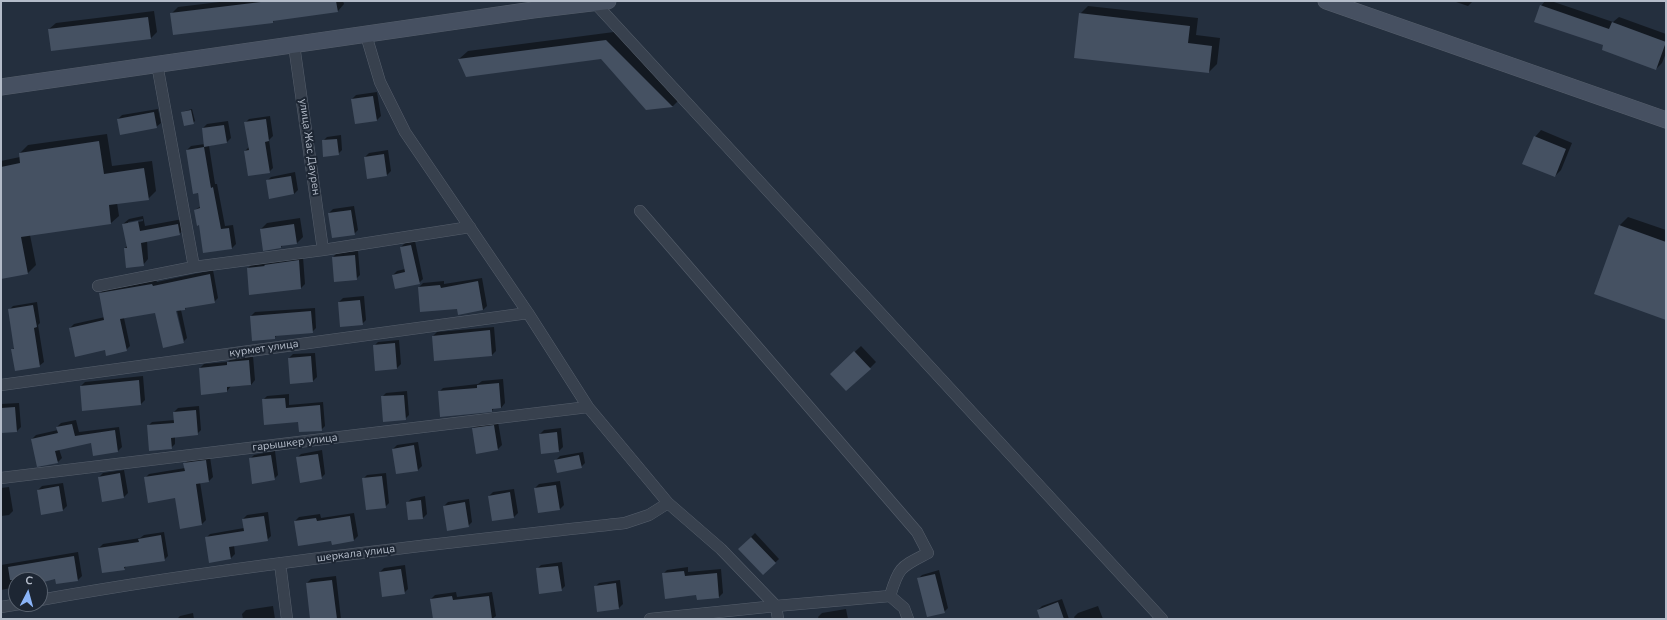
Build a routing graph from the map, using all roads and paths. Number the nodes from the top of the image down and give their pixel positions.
1 (1326, 1) edge
2 (602, 2) edge
3 (530, 6) edge
4 (366, 35) junction
5 (294, 45) junction
6 (157, 64) junction
7 (1, 87) edge
8 (1666, 120) edge
9 (640, 211) dead end
10 (470, 227) junction
11 (323, 250) junction
12 (194, 267) junction
13 (98, 286) dead end
14 (528, 313) junction
15 (1, 385) edge
16 (588, 407) junction
17 (1, 478) edge
18 (668, 503) junction
19 (280, 563) junction
20 (890, 596) junction
21 (48, 599) edge
22 (776, 606) junction
23 (287, 619) edge
24 (650, 619) edge
25 (778, 619) edge
26 (908, 619) edge
27 (1162, 619) edge

1 - 8 main road
2 - 3 main road
2 - 27 street
3 - 4 main road
4 - 5 main road
4 - 10 street
5 - 6 main road
5 - 11 street, улица Жас Даурен
6 - 7 main road
6 - 12 street
9 - 20 street
10 - 11 street
10 - 14 street
11 - 12 street
12 - 13 street
14 - 15 street, курмет улица
14 - 16 street
16 - 17 street, гарышкер улица
16 - 18 street
18 - 19 street, шеркала улица
18 - 22 street
19 - 21 street, шеркала улица
19 - 23 street
20 - 22 street
20 - 26 street
22 - 24 street
22 - 25 street

